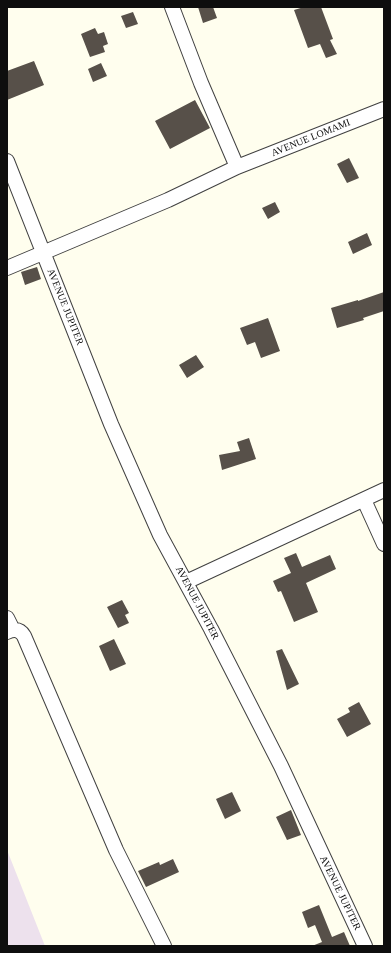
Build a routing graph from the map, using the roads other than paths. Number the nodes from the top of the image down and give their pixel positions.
1 (172, 7) edge
2 (384, 109) edge
3 (7, 161) edge
4 (237, 167) junction
5 (43, 253) junction
6 (7, 268) edge
7 (384, 490) edge
8 (364, 500) junction
9 (384, 544) edge
10 (186, 582) junction
11 (9, 626) edge
12 (164, 946) edge
13 (365, 946) edge

1 - 4 street
2 - 4 street, AVENUE LOMAMI
3 - 5 street, AVENUE JUPITER
4 - 5 street, AVENUE LOMAMI
5 - 6 street, AVENUE LOMAMI
5 - 10 street, AVENUE JUPITER
7 - 8 street
8 - 9 street
8 - 10 street
10 - 13 street, AVENUE JUPITER
11 - 12 street

